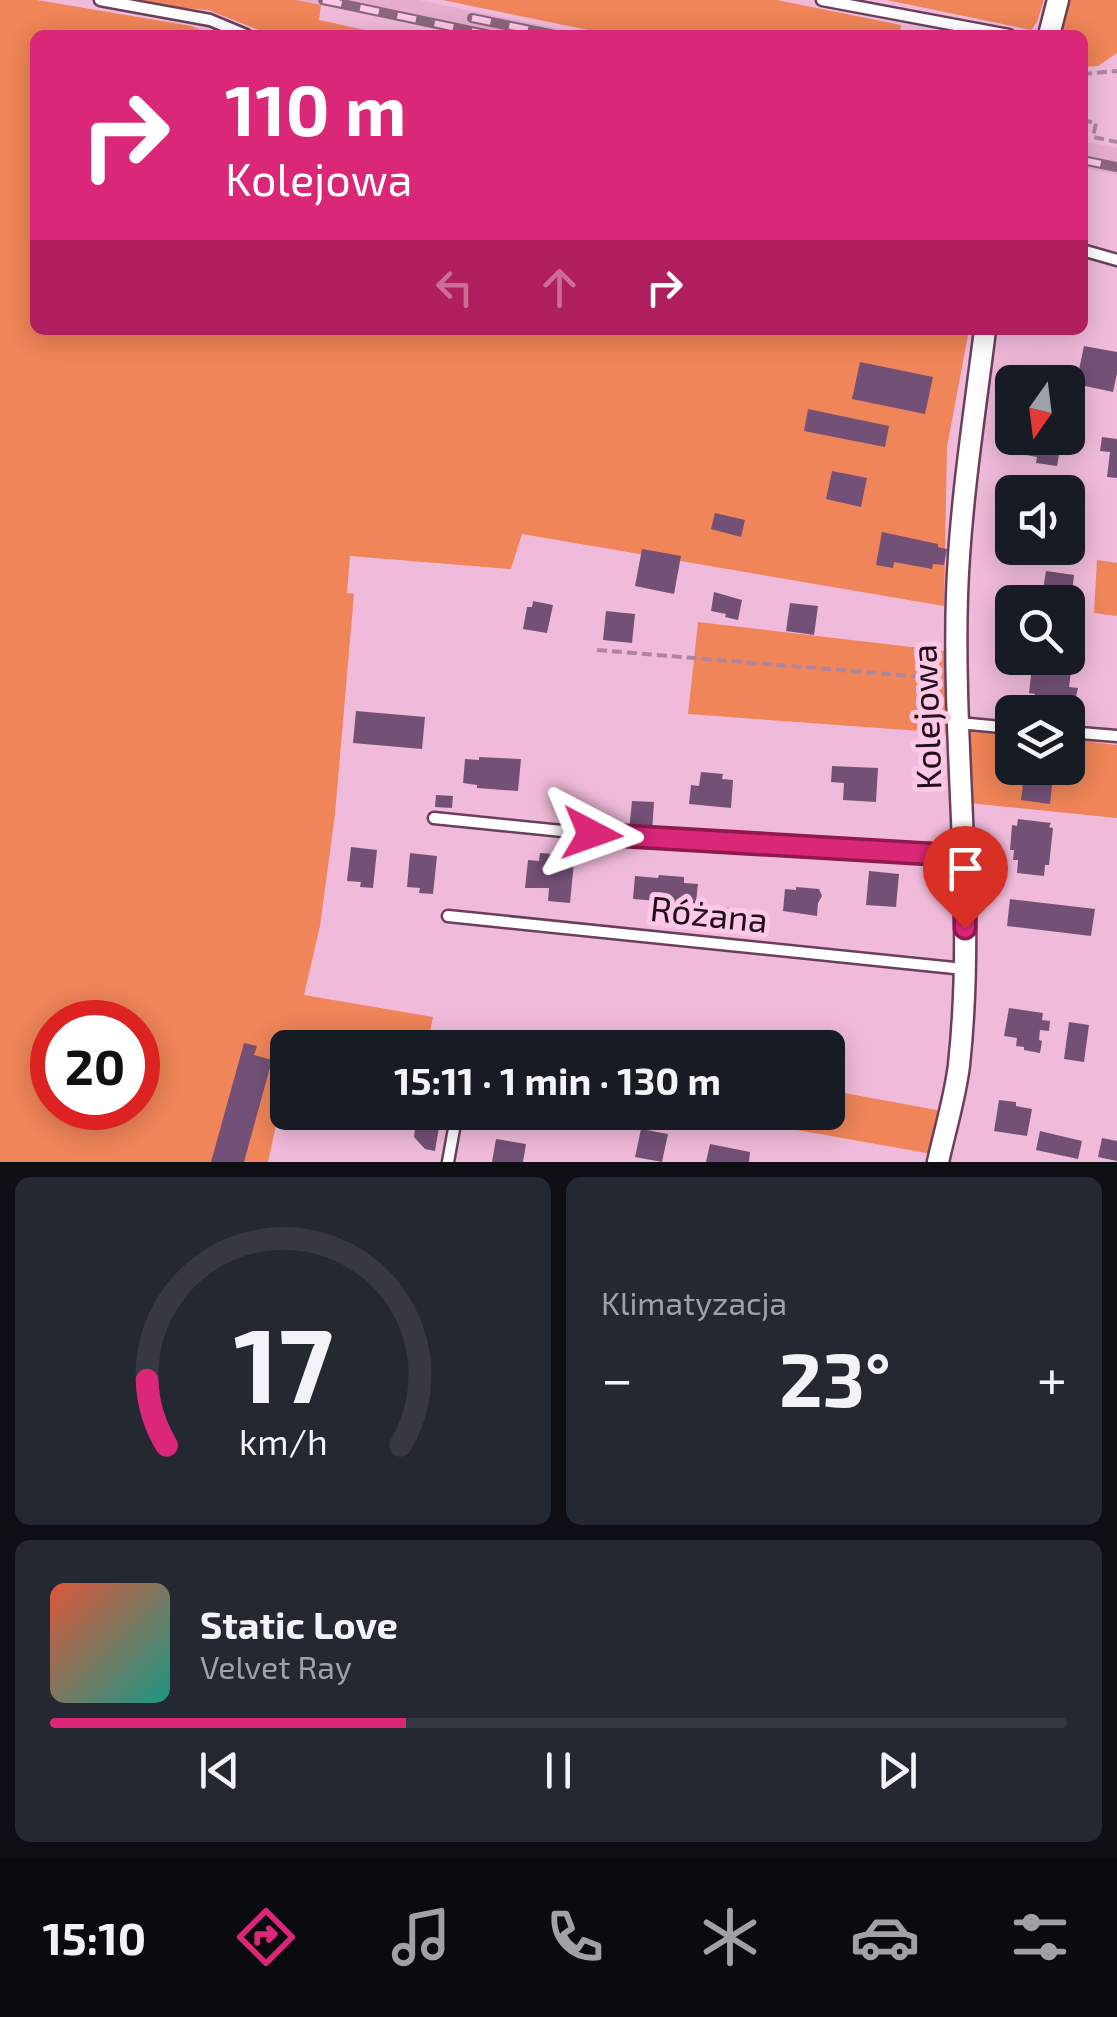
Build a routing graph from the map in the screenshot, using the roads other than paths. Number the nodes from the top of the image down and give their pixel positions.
1 (100, 0) edge
2 (822, 0) edge
3 (1058, 0) edge
4 (234, 30) edge
5 (981, 30) edge
6 (1050, 30) edge
7 (1088, 252) edge
8 (1117, 260) edge
9 (984, 335) edge
10 (957, 723) junction
11 (995, 726) edge
12 (1085, 733) edge
13 (1117, 736) edge
14 (434, 818) dead end
15 (965, 856) junction
16 (448, 916) dead end
17 (964, 969) junction
18 (454, 1130) edge
19 (448, 1162) edge
20 (938, 1162) edge

1 - 4 lane
2 - 5 lane
3 - 6 street
7 - 8 lane
9 - 10 street, Kolejowa
10 - 11 lane
10 - 15 street, Kolejowa
12 - 13 lane
14 - 15 lane
15 - 17 street, Kolejowa
16 - 17 lane, Różana
17 - 20 street, Kolejowa
18 - 19 lane

